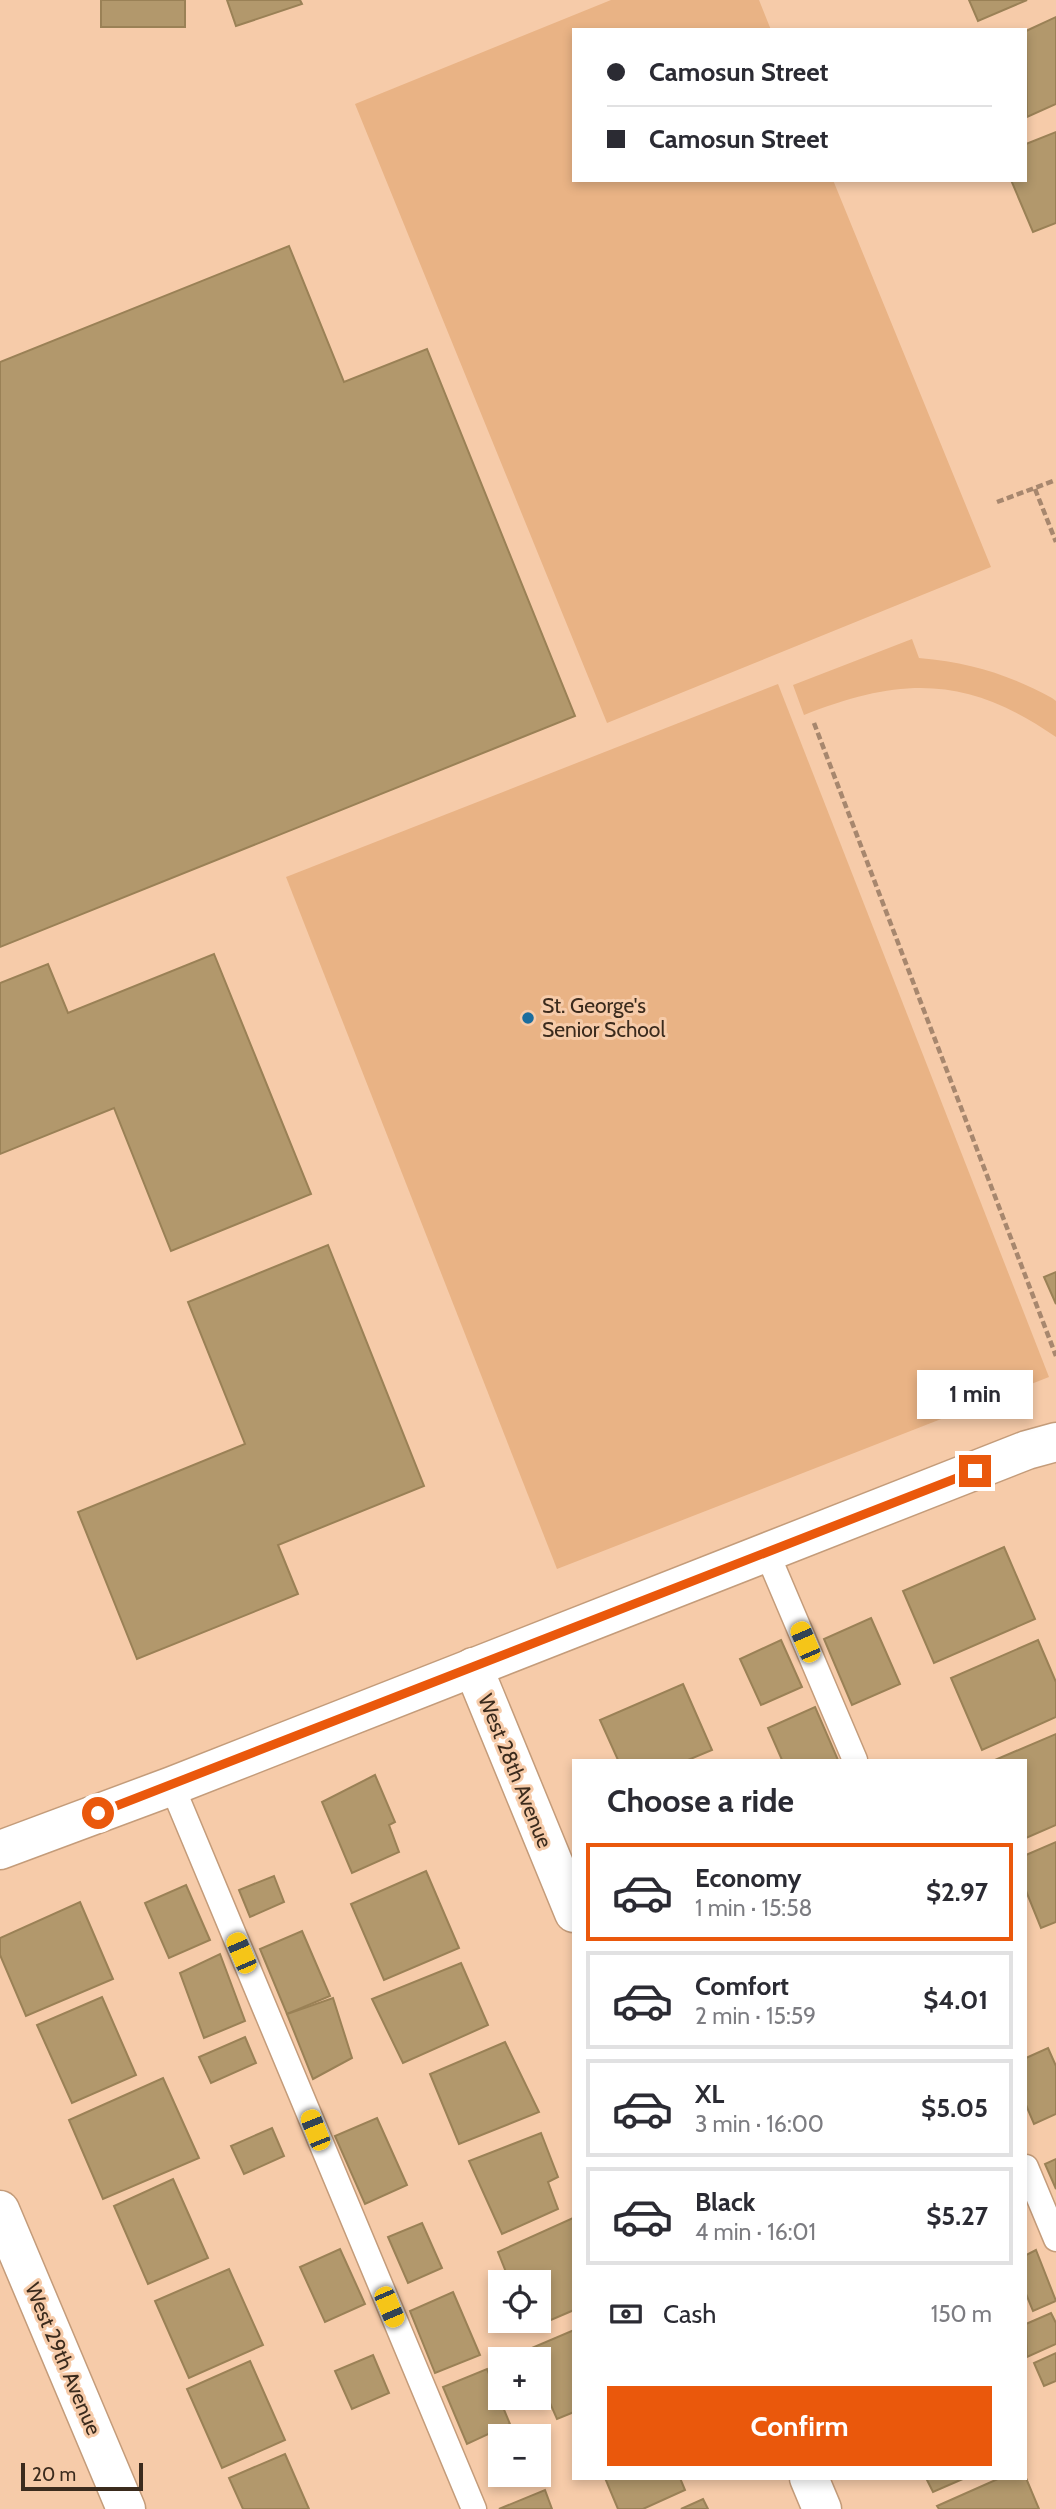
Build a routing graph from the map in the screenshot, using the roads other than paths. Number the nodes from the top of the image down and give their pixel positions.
1 (1056, 1442) edge
2 (767, 1553) junction
3 (473, 1667) junction
4 (855, 1759) edge
5 (172, 1786) junction
6 (0, 1850) edge
7 (572, 1908) edge
8 (1027, 2168) edge
9 (0, 2210) edge
10 (1056, 2239) edge
11 (810, 2480) edge
12 (126, 2509) edge
13 (474, 2509) edge
14 (822, 2509) edge

1 - 2 street
2 - 3 street
2 - 4 lane
3 - 5 street
3 - 7 street, West 28th Avenue
5 - 6 street
5 - 13 lane
8 - 10 lane
9 - 12 street, West 29th Avenue
11 - 14 street

